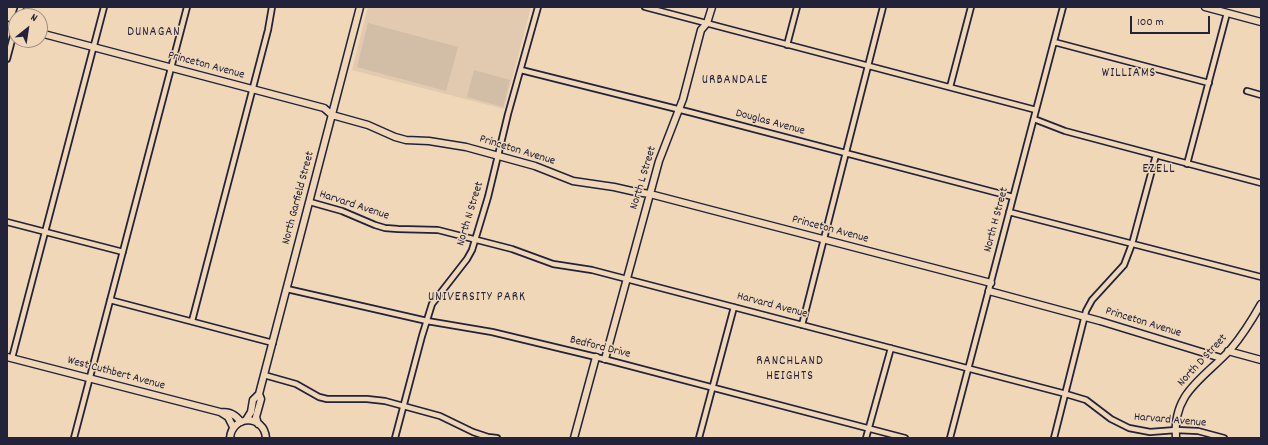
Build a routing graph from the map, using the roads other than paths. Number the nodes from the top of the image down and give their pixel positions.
1 (104, 7) edge
2 (187, 7) edge
3 (272, 7) edge
4 (360, 7) edge
5 (538, 7) edge
6 (645, 7) edge
7 (712, 7) edge
8 (797, 7) edge
9 (883, 7) edge
10 (971, 7) edge
11 (1063, 7) edge
12 (1205, 7) edge
13 (1227, 13) junction
14 (1261, 22) edge
15 (707, 23) junction
16 (48, 35) edge
17 (1054, 42) junction
18 (788, 45) junction
19 (10, 48) edge
20 (94, 48) junction
21 (7, 59) edge
22 (868, 66) junction
23 (171, 68) junction
24 (521, 70) junction
25 (1209, 83) junction
26 (950, 88) junction
27 (252, 89) junction
28 (1247, 91) dead end
29 (1261, 95) edge
30 (679, 110) junction
31 (1036, 110) junction
32 (332, 115) junction
33 (1034, 119) junction
34 (846, 153) junction
35 (1156, 155) junction
36 (498, 156) junction
37 (1187, 164) junction
38 (1261, 183) edge
39 (650, 194) junction
40 (1013, 197) junction
41 (310, 202) junction
42 (1009, 212) junction
43 (7, 222) edge
44 (45, 232) junction
45 (475, 239) junction
46 (824, 239) junction
47 (1132, 244) junction
48 (123, 252) junction
49 (1261, 277) edge
50 (627, 279) junction
51 (991, 283) junction
52 (287, 289) junction
53 (989, 291) junction
54 (110, 300) junction
55 (1261, 304) edge
56 (734, 307) junction
57 (1085, 317) junction
58 (427, 321) junction
59 (192, 322) junction
60 (802, 325) junction
61 (273, 343) junction
62 (891, 348) junction
63 (1228, 352) junction
64 (596, 357) junction
65 (10, 358) edge
66 (1221, 358) junction
67 (605, 359) junction
68 (1261, 360) edge
69 (968, 368) junction
70 (264, 375) junction
71 (90, 378) junction
72 (712, 387) junction
73 (259, 394) junction
74 (1066, 394) junction
75 (403, 406) junction
76 (220, 412) junction
77 (243, 421) junction
78 (258, 424) junction
79 (233, 427) junction
80 (868, 428) junction
81 (1176, 430) junction
82 (74, 438) edge
83 (230, 438) edge
84 (266, 438) edge
85 (395, 438) edge
86 (497, 438) edge
87 (574, 438) edge
88 (699, 438) edge
89 (866, 438) edge
90 (905, 438) edge
91 (950, 438) edge
92 (1054, 438) edge
93 (1176, 438) edge
94 (1224, 438) edge

1 - 20 street
2 - 23 street
3 - 27 street
4 - 32 street, North Garfield Street
5 - 24 street, North N Street
6 - 15 street
7 - 15 street, North L Street
8 - 18 street
9 - 22 street
10 - 26 street
11 - 17 street, North H Street
12 - 13 street
13 - 14 street
13 - 25 street
15 - 18 street
15 - 30 street, North L Street
16 - 20 street, Princeton Avenue
17 - 25 street
17 - 31 street, North H Street
18 - 22 street
19 - 21 street
20 - 23 street, Princeton Avenue
20 - 44 street
22 - 26 street
22 - 34 street
23 - 27 street, Princeton Avenue
23 - 48 street
24 - 30 street, Douglas Avenue
24 - 36 street, North N Street
25 - 37 street
26 - 31 street
27 - 32 street, Princeton Avenue
27 - 59 street
28 - 29 street
30 - 34 street, Douglas Avenue
30 - 39 street, North L Street
31 - 33 street, North H Street
32 - 36 street, Princeton Avenue
32 - 41 street, North Garfield Street
33 - 35 street
33 - 40 street, North H Street
34 - 40 street, Douglas Avenue
34 - 46 street
35 - 37 street
35 - 47 street
36 - 39 street, Princeton Avenue
36 - 45 street, North N Street
37 - 38 street
39 - 46 street, Princeton Avenue
39 - 50 street, North L Street
40 - 42 street, North H Street
41 - 45 street, Harvard Avenue
41 - 52 street, North Garfield Street
42 - 47 street
42 - 51 street, North H Street
43 - 44 street
44 - 48 street
44 - 65 street
45 - 50 street, Harvard Avenue
45 - 58 street, North N Street
46 - 51 street, Princeton Avenue
46 - 60 street
47 - 49 street
47 - 57 street
48 - 54 street
50 - 56 street, Harvard Avenue
50 - 67 street, North L Street
51 - 53 street, North H Street
52 - 58 street, Bedford Drive
52 - 61 street, North Garfield Street
53 - 57 street, Princeton Avenue
53 - 69 street, North H Street
54 - 59 street
54 - 71 street
55 - 63 street, North D Street
56 - 60 street, Harvard Avenue
56 - 72 street
57 - 66 street, Princeton Avenue
57 - 74 street
58 - 64 street, Bedford Drive
58 - 75 street, North N Street
59 - 61 street
60 - 62 street, Harvard Avenue
61 - 70 street, North Garfield Street
62 - 69 street, Harvard Avenue
62 - 80 street
63 - 66 street, North D Street
63 - 68 street
64 - 67 street, Bedford Drive
64 - 87 street
65 - 71 street, West Cuthbert Avenue
66 - 81 street, North D Street
67 - 72 street, Bedford Drive
69 - 74 street, Harvard Avenue
69 - 91 street, North H Street
70 - 73 street, North Garfield Street
70 - 75 street
71 - 76 street, West Cuthbert Avenue
71 - 82 street
72 - 80 street, Bedford Drive
72 - 88 street
73 - 77 street
73 - 78 street
74 - 81 street, Harvard Avenue
74 - 92 street
75 - 85 street, North N Street
75 - 86 street
76 - 77 street, West Cuthbert Avenue
76 - 79 street
77 - 78 street
77 - 79 street
78 - 84 street
79 - 83 street
80 - 89 street
80 - 90 street, Bedford Drive
81 - 93 street, North D Street
81 - 94 street, Harvard Avenue

